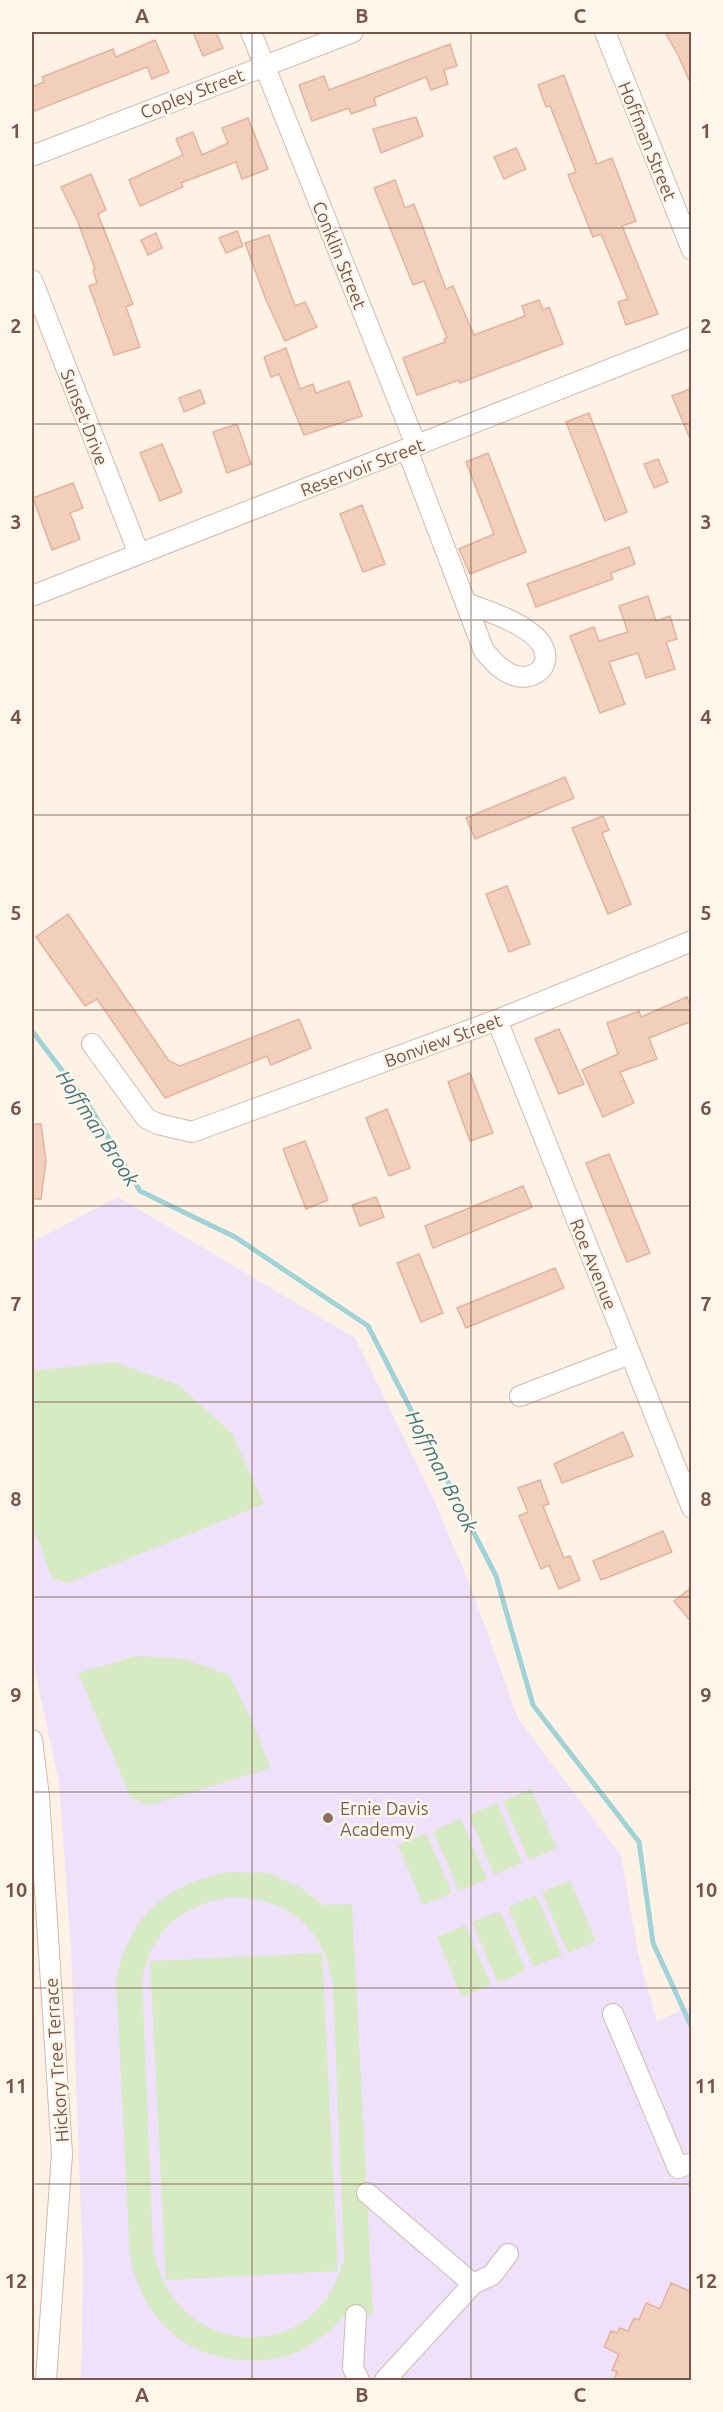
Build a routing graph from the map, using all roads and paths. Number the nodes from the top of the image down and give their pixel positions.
1 (251, 32) edge
2 (353, 32) edge
3 (605, 32) edge
4 (264, 66) junction
5 (32, 156) edge
6 (692, 250) edge
7 (32, 280) edge
8 (692, 337) edge
9 (412, 447) junction
10 (139, 554) junction
11 (32, 596) edge
12 (468, 604) junction
13 (692, 941) edge
14 (496, 1020) junction
15 (92, 1044) dead end
16 (630, 1354) junction
17 (520, 1396) dead end
18 (692, 1508) edge
19 (32, 1740) edge
20 (35, 1798) edge
21 (612, 2014) dead end
22 (692, 2163) edge
23 (367, 2193) dead end
24 (508, 2254) dead end
25 (473, 2284) junction
26 (356, 2315) dead end
27 (46, 2380) edge
28 (359, 2380) edge
29 (385, 2380) edge

1 - 4 street, Conklin Street
2 - 4 street, Copley Street
3 - 6 street, Hoffman Street
4 - 5 street, Copley Street
4 - 9 street, Conklin Street
7 - 10 street, Sunset Drive
8 - 9 street, Reservoir Street
9 - 10 street, Reservoir Street
9 - 12 street, Conklin Street
10 - 11 street, Reservoir Street
12 - 12 street, Conklin Street
13 - 14 street, Bonview Street
14 - 15 street, Bonview Street
14 - 16 street, Roe Avenue
16 - 17 street
16 - 18 street, Roe Avenue
19 - 20 street, Hickory Tree Terrace
20 - 27 street, Hickory Tree Terrace
21 - 22 street
23 - 25 street
24 - 25 street
25 - 29 street
26 - 28 street

